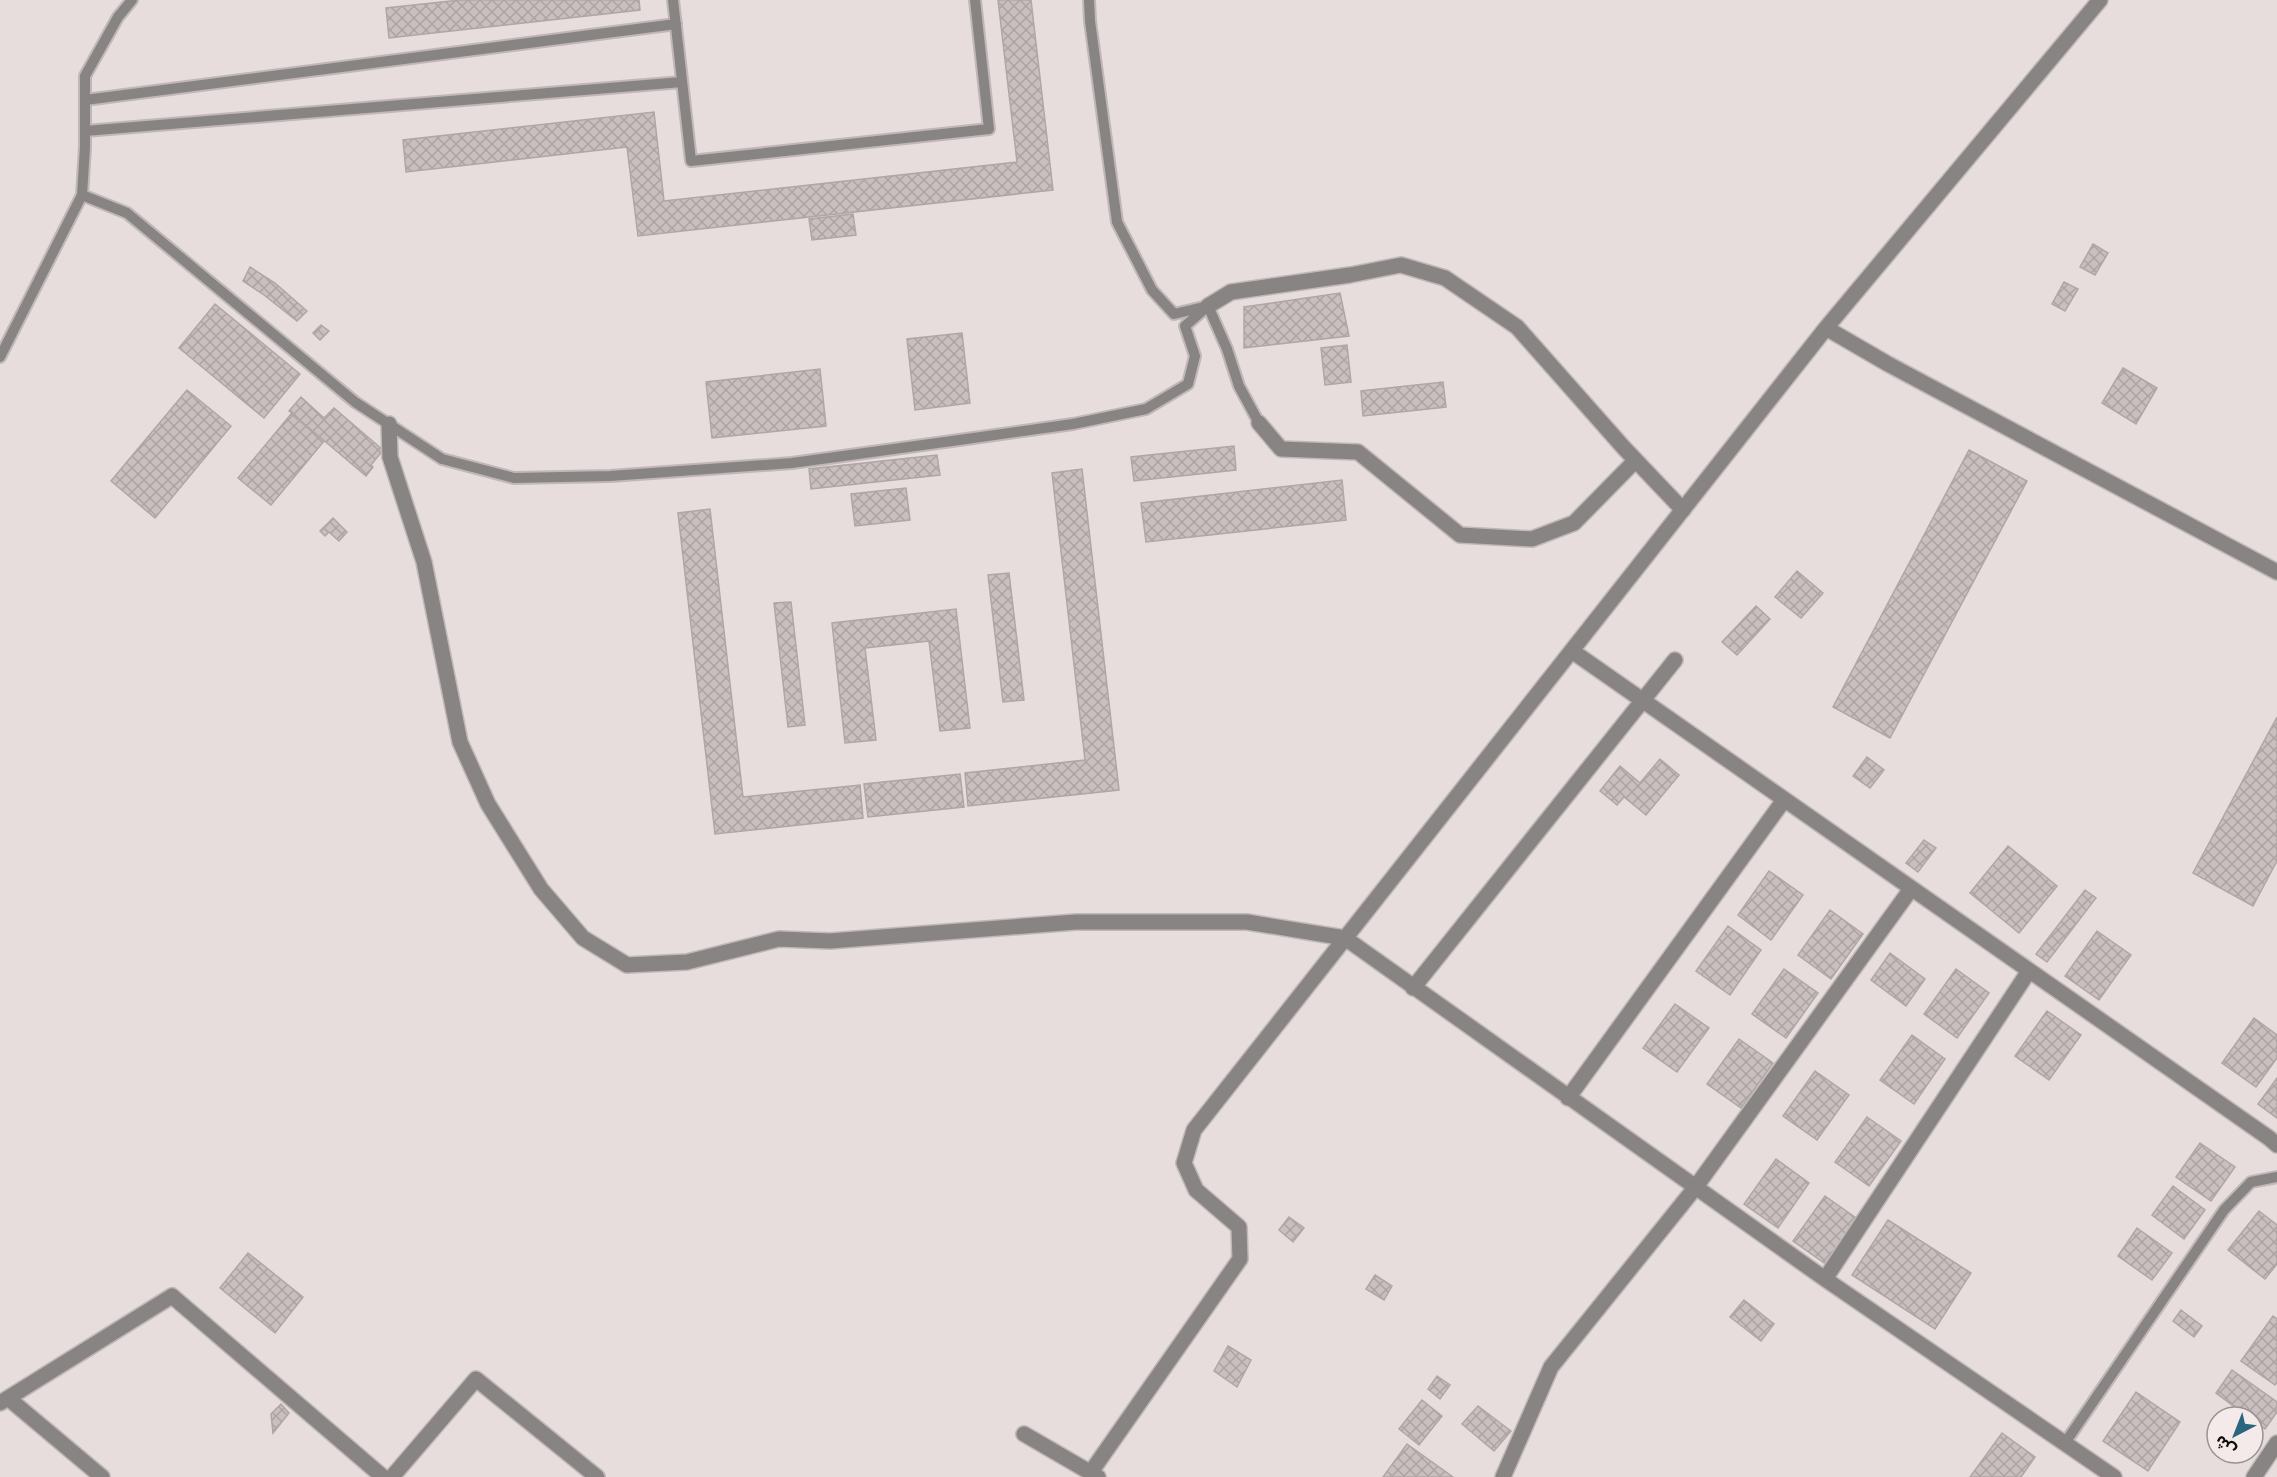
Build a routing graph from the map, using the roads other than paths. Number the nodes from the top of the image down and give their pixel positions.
1 (132, 0) edge
2 (673, 0) edge
3 (975, 0) edge
4 (1089, 0) edge
5 (2100, 0) edge
6 (676, 24) junction
7 (682, 82) junction
8 (85, 100) junction
9 (85, 131) junction
10 (82, 195) junction
11 (1208, 306) junction
12 (1826, 328) junction
13 (0, 357) edge
14 (1259, 423) joint
15 (389, 424) junction
16 (1635, 461) junction
17 (1683, 510) junction
18 (2277, 572) edge
19 (1572, 651) junction
20 (1675, 660) dead end
21 (1643, 702) junction
22 (1784, 800) junction
23 (1911, 889) junction
24 (1345, 938) junction
25 (2029, 971) junction
26 (1413, 988) junction
27 (1568, 1098) junction
28 (2277, 1145) edge
29 (2277, 1177) edge
30 (1695, 1188) junction
31 (1825, 1279) junction
32 (4, 1401) edge
33 (1024, 1434) dead end
34 (2065, 1443) junction
35 (2277, 1443) edge
36 (1094, 1475) edge
37 (102, 1477) edge
38 (383, 1477) edge
39 (392, 1477) edge
40 (597, 1477) edge
41 (1503, 1477) edge
42 (2114, 1477) edge
43 (2254, 1477) edge

1 - 8 lane
2 - 6 lane
3 - 7 lane
4 - 11 lane
5 - 12 street
6 - 7 lane
6 - 8 lane
7 - 9 lane
8 - 9 lane
9 - 10 lane
10 - 13 lane
10 - 15 lane
11 - 14 lane
11 - 15 lane
11 - 16 street
12 - 17 street
12 - 18 street
14 - 16 street
15 - 24 street
16 - 17 street
17 - 19 street
19 - 21 street
19 - 24 street
20 - 21 street
21 - 22 street
21 - 26 street
22 - 23 street
22 - 27 street
23 - 25 street
23 - 30 street
24 - 26 street
24 - 36 street
25 - 28 street
25 - 31 street
26 - 27 street
27 - 30 street
29 - 34 lane
30 - 31 street
30 - 41 street
31 - 34 street
32 - 37 street
32 - 38 street
33 - 36 street
34 - 42 street
35 - 43 street
39 - 40 street

